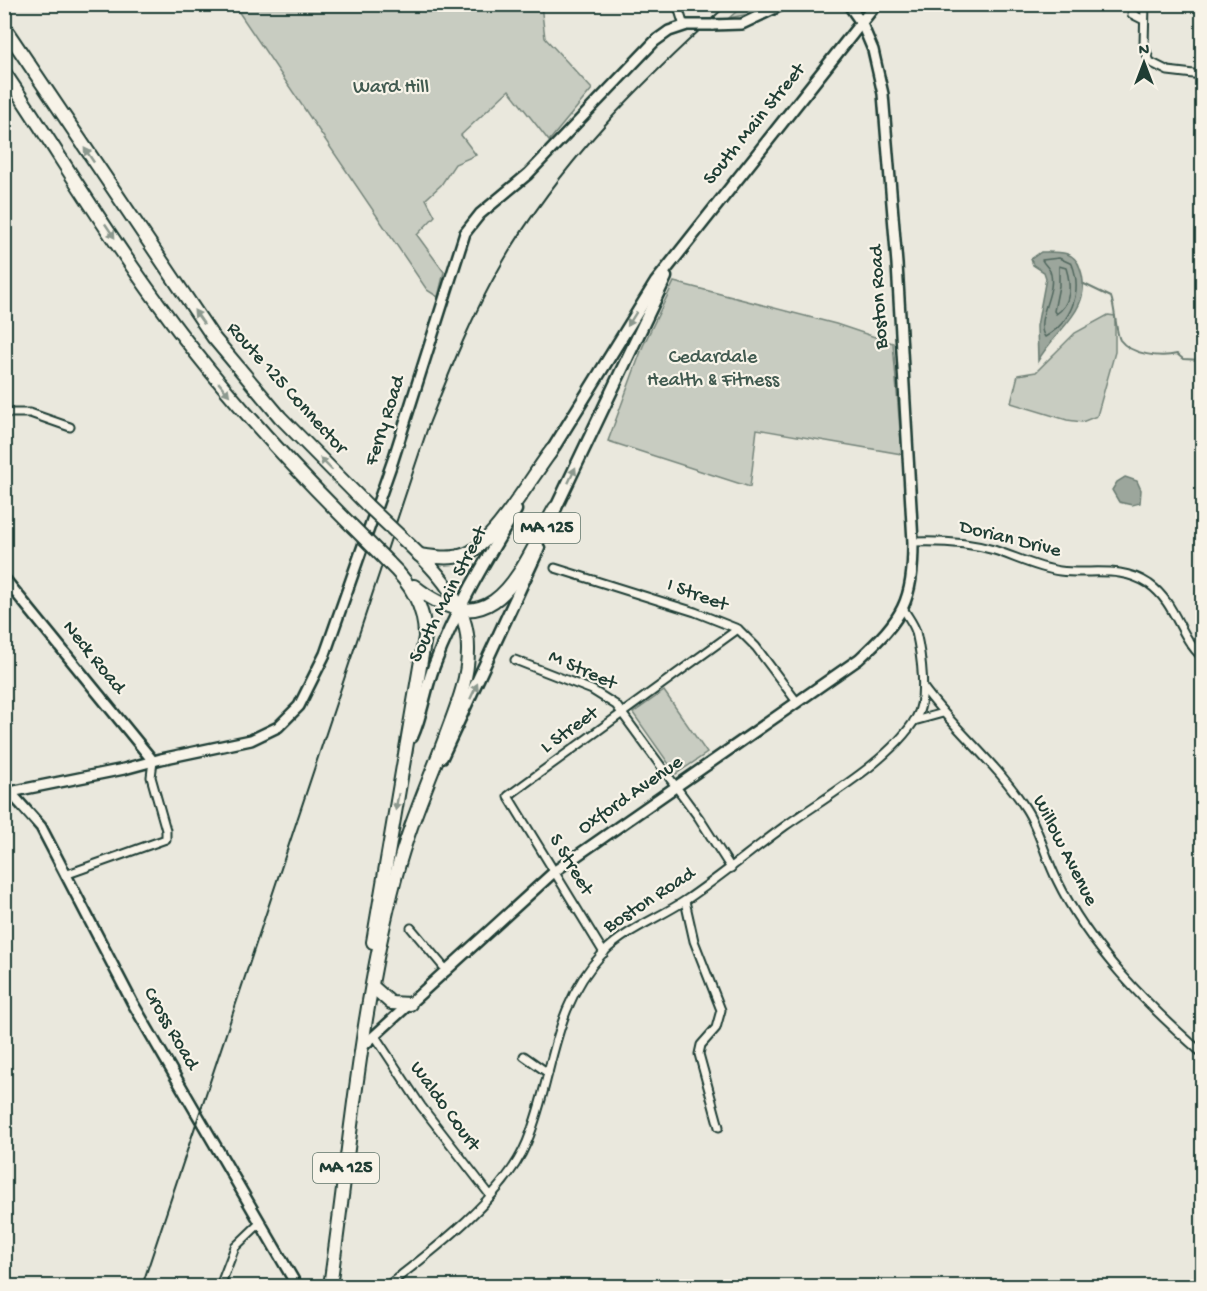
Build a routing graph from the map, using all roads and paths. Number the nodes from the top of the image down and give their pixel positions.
1 (677, 4) edge
2 (784, 4) edge
3 (848, 4) edge
4 (876, 4) edge
5 (1145, 4) edge
6 (1132, 14) dead end
7 (1144, 20) junction
8 (862, 24) junction
9 (686, 26) junction
10 (4, 27) edge
11 (4, 72) edge
12 (1203, 75) edge
13 (4, 79) edge
14 (20, 95) junction
15 (665, 271) junction
16 (4, 413) edge
17 (70, 427) dead end
18 (552, 450) junction
19 (555, 508) junction
20 (913, 542) junction
21 (419, 555) junction
22 (555, 568) dead end
23 (914, 572) joint
24 (4, 578) edge
25 (408, 582) junction
26 (461, 608) junction
27 (903, 608) junction
28 (738, 629) junction
29 (1203, 657) edge
30 (515, 660) dead end
31 (923, 687) junction
32 (797, 702) junction
33 (623, 712) junction
34 (943, 713) junction
35 (915, 721) junction
36 (407, 747) junction
37 (153, 761) junction
38 (429, 781) junction
39 (675, 787) junction
40 (7, 792) edge
41 (508, 796) joint
42 (731, 868) junction
43 (555, 871) junction
44 (65, 875) junction
45 (685, 901) junction
46 (411, 928) dead end
47 (604, 953) junction
48 (447, 970) junction
49 (372, 986) junction
50 (410, 1004) junction
51 (366, 1011) junction
52 (375, 1035) junction
53 (360, 1050) junction
54 (1203, 1053) edge
55 (524, 1056) dead end
56 (548, 1073) junction
57 (719, 1127) dead end
58 (490, 1195) junction
59 (260, 1223) junction
60 (220, 1287) edge
61 (297, 1287) edge
62 (330, 1287) edge
63 (387, 1287) edge

1 - 9 street
2 - 9 street, Ferry Road, bridge
3 - 8 street
4 - 8 main road, South Main Street / MA 125
5 - 7 street
6 - 7 street
7 - 12 street
8 - 15 main road, South Main Street / MA 125
8 - 20 street, Boston Road
9 - 37 street, Ferry Road
21 -> 10 highway, Route 125 Connector, bridge
11 - 14 highway
13 - 14 highway
14 -> 25 highway, bridge
15 -> 18 main road, South Main Street / MA 125
19 -> 15 main road, South Main Street / MA 125
16 - 17 street
18 - 21 highway
18 - 26 main road, South Main Street / MA 125
19 - 26 highway
38 -> 19 main road, South Main Street / MA 125
20 - 23 street, Boston Road
20 - 29 street, Dorian Drive
21 - 26 highway, Route 125 Connector
22 - 28 street, I Street
23 - 27 street, Oxford Avenue
24 - 37 street, Neck Road
25 - 26 highway
25 - 36 highway
26 - 36 main road, South Main Street / MA 125
26 - 38 highway, Route 125 Connector
27 - 31 street, Boston Road
27 - 32 street, Oxford Avenue
28 - 32 street, I Street
28 - 33 street, L Street
30 - 33 street, M Street
31 - 34 street, Willow Avenue
31 - 35 street, Boston Road
32 - 39 street, Oxford Avenue
33 - 39 street, M Street
33 - 41 street, L Street
34 - 35 street
34 - 54 street, Willow Avenue
35 - 42 street, Boston Road
36 -> 51 highway, South Main Street / MA 125
37 - 40 street, Ferry Road
37 - 44 street
38 - 49 highway, South Main Street / MA 125
39 - 42 street, M Street
39 - 43 street, Oxford Avenue
40 - 44 street, Cross Road
41 - 43 street, S Street
42 - 45 street, Boston Road
43 - 47 street, S Street
43 - 48 street, Oxford Avenue
44 - 59 street, Cross Road
45 - 47 street, Boston Road
45 - 57 street
46 - 48 street
47 - 56 street, Boston Road
48 - 50 street, Oxford Avenue
49 - 50 highway
49 - 51 highway, South Main Street / MA 125
50 - 52 street, Oxford Avenue
51 - 53 highway, South Main Street / MA 125
52 - 53 street, Oxford Avenue
52 - 58 street, Waldo Court
53 - 62 highway, MA 125
55 - 56 street
56 - 58 street, Boston Road
58 - 63 street, Boston Road
59 - 60 street
59 - 61 street, Cross Road

